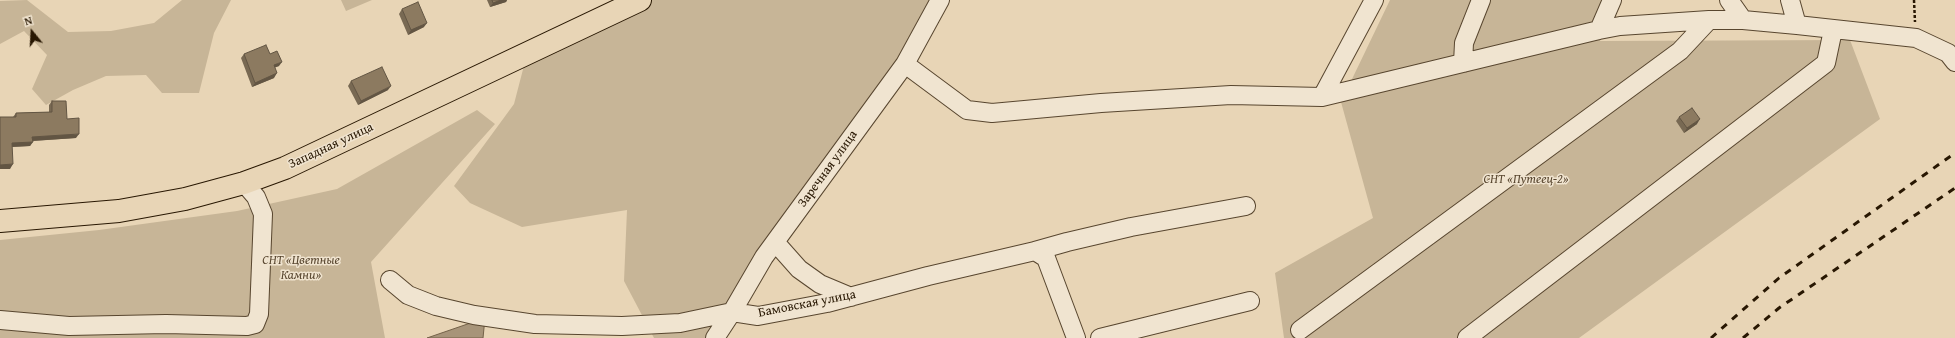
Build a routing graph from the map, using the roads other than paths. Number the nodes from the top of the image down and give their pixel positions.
1 (640, 0) edge
2 (940, 0) edge
3 (1374, 0) edge
4 (1481, 0) edge
5 (1612, 0) edge
6 (1729, 0) edge
7 (1790, 0) edge
8 (1709, 20) junction
9 (1743, 20) junction
10 (1797, 25) junction
11 (1599, 30) junction
12 (1833, 30) junction
13 (1955, 62) edge
14 (1462, 63) junction
15 (905, 64) junction
16 (1322, 98) junction
17 (244, 183) junction
18 (1246, 206) dead end
19 (0, 221) edge
20 (775, 242) junction
21 (1035, 252) junction
22 (390, 280) dead end
23 (851, 297) junction
24 (1250, 301) dead end
25 (732, 312) junction
26 (0, 320) edge
27 (1300, 330) dead end
28 (715, 338) edge
29 (1076, 338) edge
30 (1100, 338) edge
31 (1467, 338) edge

1 - 17 main road, Западная улица
2 - 15 street, Заречная улица
3 - 16 street
4 - 14 street
5 - 11 street
6 - 9 street
7 - 10 street
8 - 9 street
8 - 11 street
8 - 27 street
9 - 10 street
10 - 12 street
11 - 14 street
12 - 13 street
12 - 31 street
14 - 16 street
15 - 16 street
15 - 20 street, Заречная улица
17 - 19 main road, Западная улица
17 - 26 street
18 - 21 street, Бамовская улица
20 - 23 street
20 - 25 street, Заречная улица
21 - 23 street, Бамовская улица
21 - 29 street
22 - 25 street, Бамовская улица
23 - 25 street, Бамовская улица
24 - 30 street
25 - 28 street, Заречная улица

